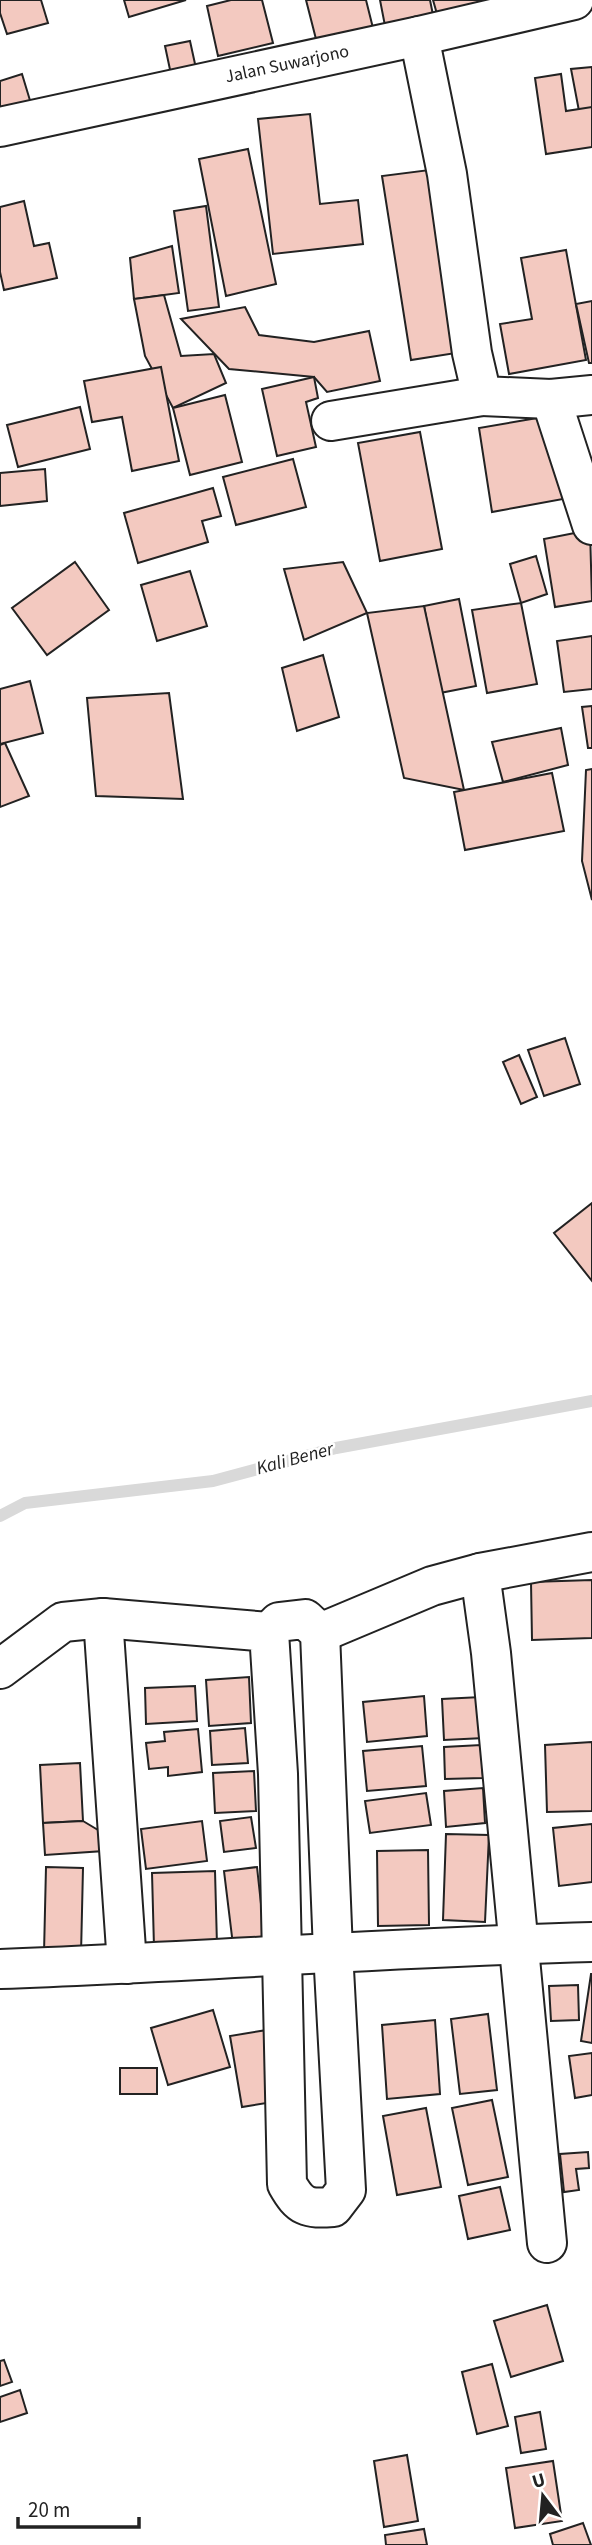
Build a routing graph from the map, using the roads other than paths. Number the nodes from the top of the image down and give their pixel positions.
1 (574, 0) edge
2 (419, 36) junction
3 (0, 127) edge
4 (592, 395) edge
5 (482, 396) junction
6 (551, 398) junction
7 (331, 421) dead end
8 (592, 525) edge
9 (592, 1552) edge
10 (480, 1573) junction
11 (103, 1618) junction
12 (269, 1632) junction
13 (320, 1633) junction
14 (0, 1669) edge
15 (592, 1942) edge
16 (519, 1944) junction
17 (333, 1951) junction
18 (281, 1956) junction
19 (127, 1964) junction
20 (0, 1969) edge
21 (547, 2243) dead end

1 - 2 street, Jalan Suwarjono
2 - 3 street, Jalan Suwarjono
2 - 5 street
4 - 6 street
5 - 6 street
5 - 7 street
6 - 8 street
9 - 10 street
10 - 13 street
10 - 16 street
11 - 12 street
11 - 14 street
11 - 19 street
12 - 13 street
12 - 18 street
13 - 17 street
15 - 16 street
16 - 17 street
16 - 21 street
17 - 18 street
17 - 18 street
18 - 19 street
19 - 20 street

